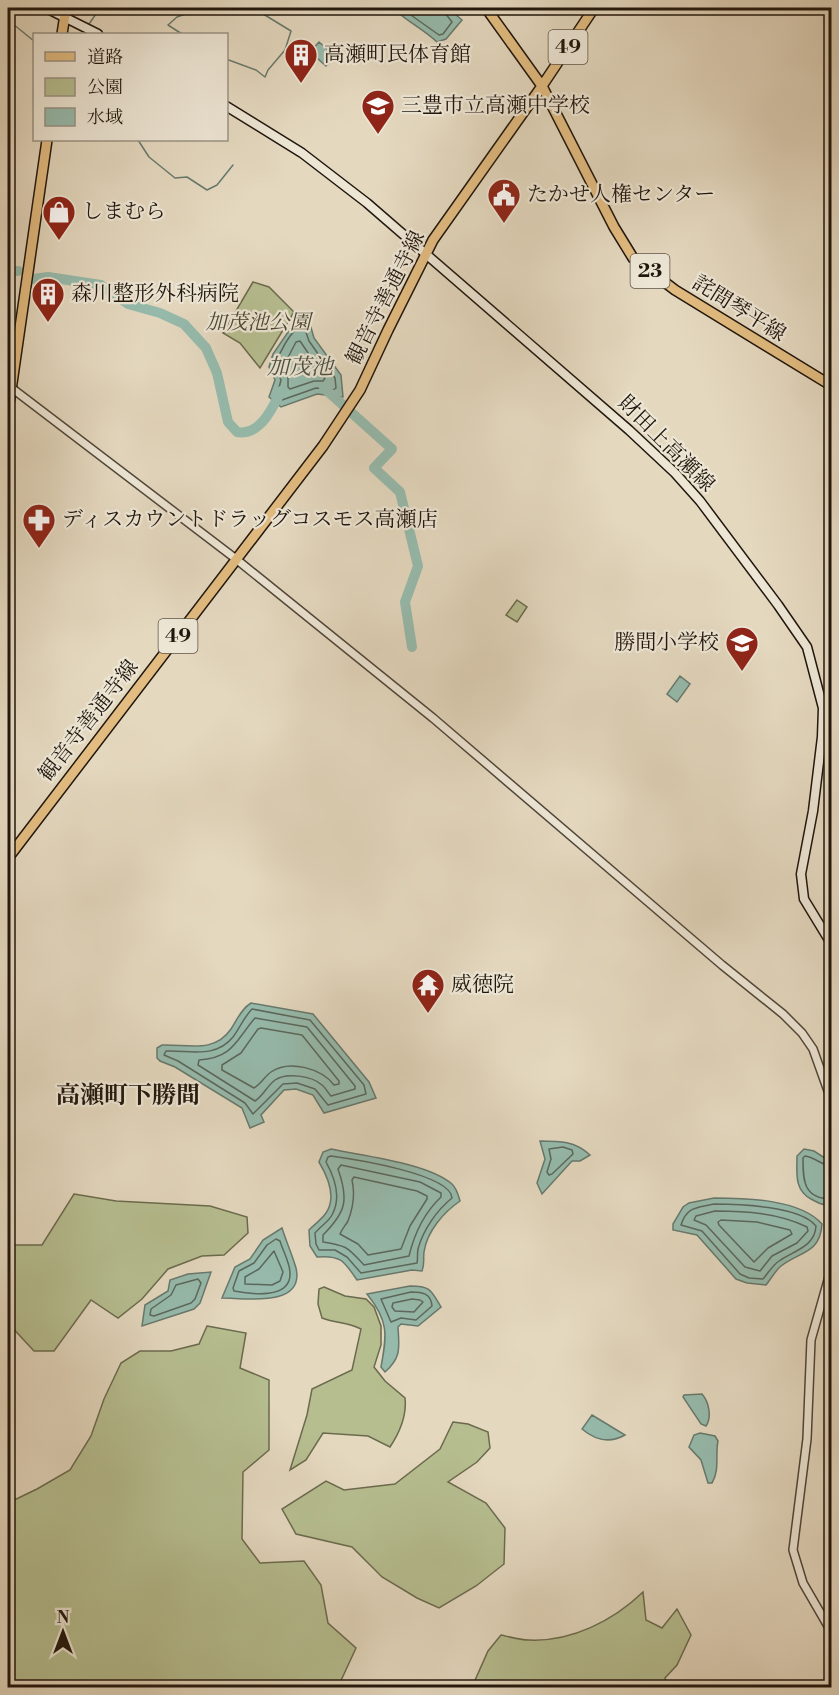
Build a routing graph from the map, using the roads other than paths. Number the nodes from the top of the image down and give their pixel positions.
1 (46, 8) edge
2 (486, 8) edge
3 (594, 8) edge
4 (65, 12) edge
5 (62, 33) edge
6 (96, 33) edge
7 (542, 86) junction
8 (228, 107) edge
9 (47, 141) edge
10 (426, 252) junction
11 (9, 386) edge
12 (831, 386) edge
13 (8, 411) edge
14 (236, 560) junction
15 (8, 858) edge
16 (831, 945) edge
17 (831, 1102) edge
18 (831, 1266) edge
19 (831, 1633) edge

1 - 4 main road
2 - 7 main road, 詫間琴平線 / 23
3 - 7 main road, 観音寺善通寺線 / 49
4 - 5 main road
4 - 6 main road
7 - 10 main road, 観音寺善通寺線 / 49
7 - 12 main road, 詫間琴平線 / 23
8 - 10 main road, 財田上高瀬線
9 - 11 main road
10 - 14 main road, 観音寺善通寺線 / 49
10 - 16 main road, 財田上高瀬線
11 - 13 main road
11 - 14 street
14 - 15 main road, 観音寺善通寺線 / 49
14 - 17 street
18 - 19 street

